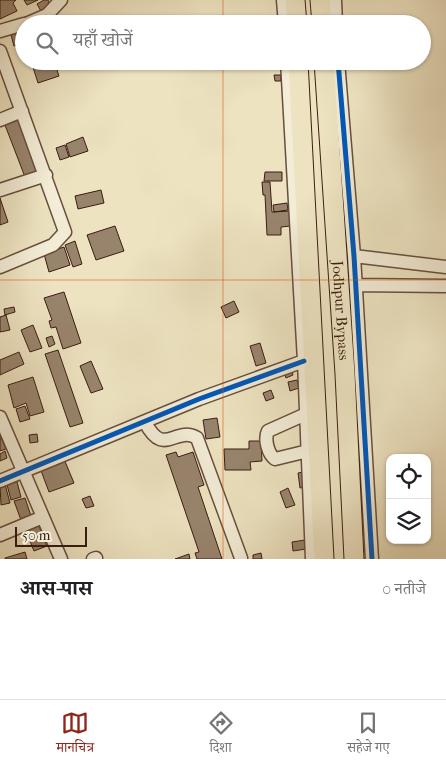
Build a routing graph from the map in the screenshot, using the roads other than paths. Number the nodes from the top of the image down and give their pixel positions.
1 (61, 0) edge
2 (283, 0) edge
3 (295, 0) edge
4 (320, 0) edge
5 (335, 0) edge
6 (47, 15) edge
7 (284, 15) edge
8 (296, 15) edge
9 (321, 15) edge
10 (336, 15) edge
11 (15, 27) edge
12 (0, 31) edge
13 (0, 51) edge
14 (287, 70) edge
15 (298, 70) edge
16 (325, 70) edge
17 (339, 70) edge
18 (22, 111) junction
19 (0, 120) edge
20 (46, 175) junction
21 (0, 190) edge
22 (354, 256) junction
23 (0, 267) edge
24 (446, 267) edge
25 (356, 285) junction
26 (446, 286) edge
27 (304, 361) junction
28 (306, 414) junction
29 (0, 417) edge
30 (145, 422) junction
31 (314, 454) junction
32 (24, 472) junction
33 (0, 481) edge
34 (43, 517) junction
35 (0, 535) edge
36 (241, 558) edge
37 (61, 559) edge
38 (312, 559) edge
39 (324, 559) edge
40 (354, 559) edge
41 (372, 559) edge

1 - 6 street
2 - 7 street
3 - 8 highway
4 - 9 highway
5 - 10 street
11 - 12 street
13 - 18 street
14 - 27 street
15 - 31 highway
16 - 40 highway, Jodhpur Bypass
17 - 22 street
18 - 19 street
18 - 20 street
20 - 21 street
20 - 23 street
22 - 24 street
22 - 25 street
25 - 26 street
25 - 41 street
27 - 28 street
27 - 30 street
28 - 31 street
28 - 31 street
29 - 32 street
30 - 32 street
30 - 36 street
31 - 38 street
31 - 39 highway
32 - 33 street
32 - 34 street
34 - 35 street
34 - 37 street

